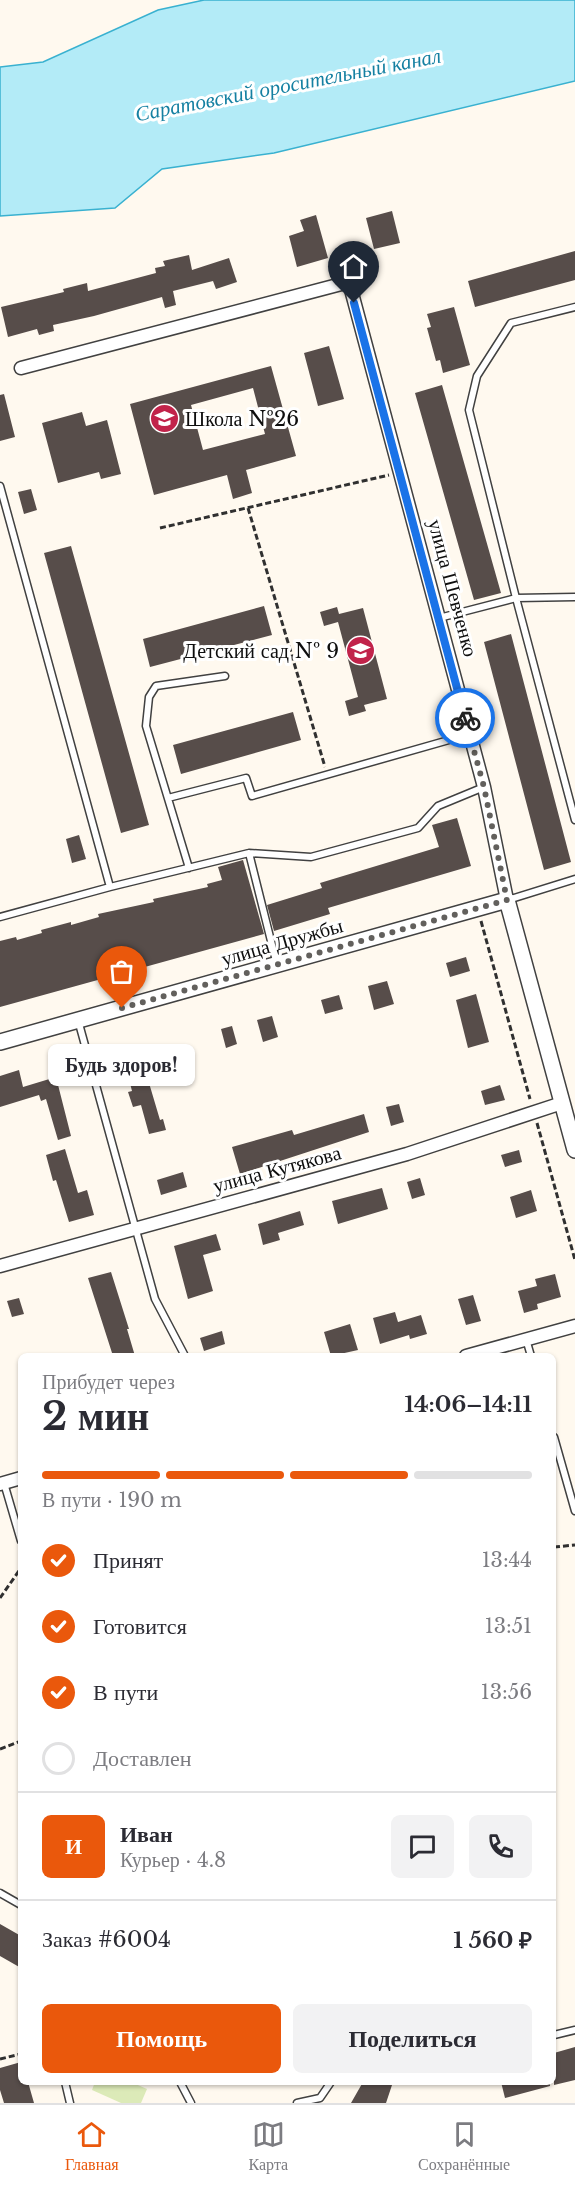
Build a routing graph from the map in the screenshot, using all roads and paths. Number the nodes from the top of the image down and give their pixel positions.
1 (575, 307) edge
2 (21, 368) dead end
3 (400, 473) junction
4 (0, 486) edge
5 (248, 508) junction
6 (160, 528) dead end
7 (575, 597) edge
8 (516, 598) junction
9 (439, 618) junction
10 (225, 676) dead end
11 (470, 734) junction
12 (327, 774) junction
13 (484, 787) junction
14 (168, 798) junction
15 (575, 820) edge
16 (249, 853) junction
17 (189, 868) junction
18 (575, 879) edge
19 (110, 887) junction
20 (507, 900) junction
21 (477, 908) junction
22 (0, 917) edge
23 (277, 965) junction
24 (78, 1020) junction
25 (0, 1042) edge
26 (562, 1102) junction
27 (534, 1112) junction
28 (575, 1150) edge
29 (135, 1227) junction
30 (575, 1260) edge
31 (0, 1266) edge
32 (575, 1326) edge
33 (526, 1339) junction
34 (183, 1353) edge
35 (477, 1353) edge
36 (530, 1353) edge
37 (556, 1444) edge
38 (18, 1479) edge
39 (2, 1483) edge
40 (575, 1511) edge
41 (18, 1532) edge
42 (575, 1545) edge
43 (556, 1547) edge
44 (18, 1572) edge
45 (0, 1598) edge
46 (18, 1742) edge
47 (0, 1749) edge
48 (0, 1893) edge
49 (18, 1903) edge
50 (575, 2030) edge
51 (556, 2035) edge
52 (18, 2055) edge
53 (0, 2059) edge
54 (66, 2085) edge
55 (182, 2085) edge
56 (329, 2085) edge
57 (70, 2103) edge
58 (191, 2103) edge
59 (297, 2103) edge

1 - 8 lane
2 - 3 street, улица Шевченко
3 - 5 path
3 - 9 street, улица Шевченко
4 - 19 lane
5 - 6 path
5 - 12 path
7 - 8 lane
8 - 9 lane
8 - 15 lane
9 - 11 street, улица Шевченко
10 - 14 lane
11 - 12 lane
11 - 13 street, улица Шевченко
12 - 14 lane
13 - 16 lane
13 - 20 street, улица Шевченко
14 - 17 lane
16 - 17 lane
16 - 23 lane
17 - 19 lane
18 - 20 lane, улица Дружбы
19 - 22 lane
20 - 21 street, улица Дружбы
20 - 26 street, улица Шевченко
21 - 23 street, улица Дружбы
21 - 27 path
23 - 24 street, улица Дружбы
24 - 25 street, улица Дружбы
24 - 29 lane
26 - 27 street, улица Кутякова
26 - 28 street, улица Шевченко
27 - 29 street, улица Кутякова
27 - 30 path
29 - 31 street, улица Кутякова
29 - 34 lane
32 - 33 street
33 - 35 street
33 - 36 lane
37 - 40 lane
38 - 39 street
39 - 41 lane
42 - 43 path
44 - 45 path
46 - 47 path
48 - 49 lane
50 - 51 lane
52 - 53 path
54 - 57 lane
55 - 58 lane
56 - 59 lane

